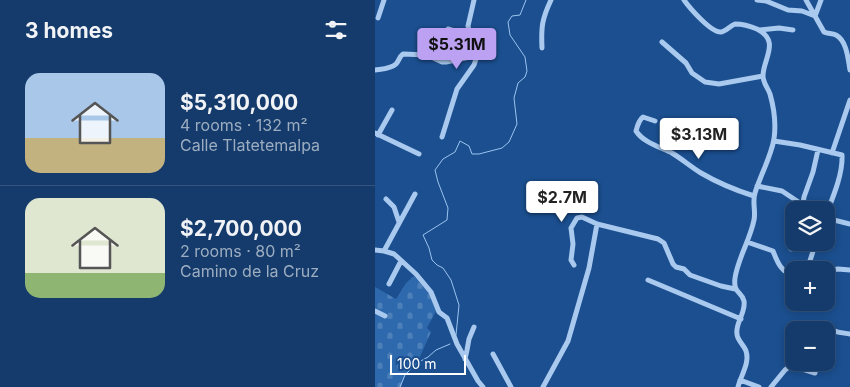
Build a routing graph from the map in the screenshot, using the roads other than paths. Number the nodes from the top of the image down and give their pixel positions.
1 (383, 0) edge
2 (474, 0) edge
3 (551, 0) edge
4 (683, 0) edge
5 (757, 0) edge
6 (806, 0) edge
7 (821, 0) edge
8 (815, 16) junction
9 (377, 18) dead end
10 (448, 29) dead end
11 (759, 30) junction
12 (793, 30) dead end
13 (470, 36) junction
14 (662, 42) dead end
15 (542, 48) dead end
16 (848, 48) edge
17 (475, 56) junction
18 (375, 70) edge
19 (850, 70) edge
20 (763, 76) junction
21 (850, 100) edge
22 (392, 110) dead end
23 (655, 121) dead end
24 (377, 134) edge
25 (442, 137) dead end
26 (774, 141) junction
27 (819, 150) junction
28 (832, 153) junction
29 (419, 154) dead end
30 (757, 186) junction
31 (415, 194) dead end
32 (754, 196) junction
33 (386, 199) dead end
34 (794, 201) edge
35 (803, 201) edge
36 (831, 201) edge
37 (835, 219) edge
38 (399, 222) junction
39 (597, 224) junction
40 (850, 224) edge
41 (747, 242) junction
42 (375, 250) edge
43 (384, 250) junction
44 (401, 260) junction
45 (574, 265) dead end
46 (785, 270) edge
47 (835, 270) edge
48 (850, 270) edge
49 (648, 280) dead end
50 (389, 284) dead end
51 (735, 289) junction
52 (375, 311) edge
53 (385, 316) dead end
54 (741, 319) junction
55 (474, 327) dead end
56 (835, 331) edge
57 (850, 334) edge
58 (493, 354) dead end
59 (465, 359) junction
60 (815, 373) dead end
61 (740, 380) junction
62 (483, 387) edge
63 (511, 387) edge
64 (543, 387) edge
65 (738, 387) edge
66 (759, 387) edge
67 (771, 387) edge

1 - 9 street
2 - 13 street
3 - 15 street
4 - 11 street
5 - 8 street
6 - 8 street
7 - 8 street
8 - 16 street
10 - 13 street
11 - 12 street
11 - 20 street
13 - 17 street
14 - 20 street
16 - 19 street
17 - 18 street
17 - 25 street
20 - 26 street
21 - 28 street
22 - 24 street
23 - 32 street
24 - 29 street
26 - 27 street
26 - 30 street
27 - 28 street
27 - 35 street
28 - 36 street
30 - 32 street
30 - 34 street
31 - 38 street
32 - 41 street
33 - 38 street
37 - 40 street
38 - 43 street
39 - 45 street
39 - 51 street
39 - 64 street
41 - 46 street
41 - 51 street
42 - 43 street
43 - 44 street
44 - 50 street
44 - 59 street
47 - 48 street
49 - 54 street
51 - 54 street
52 - 53 street
54 - 61 street
55 - 59 street
56 - 57 street
58 - 63 street
59 - 62 street
60 - 67 street
61 - 65 street
61 - 66 street

